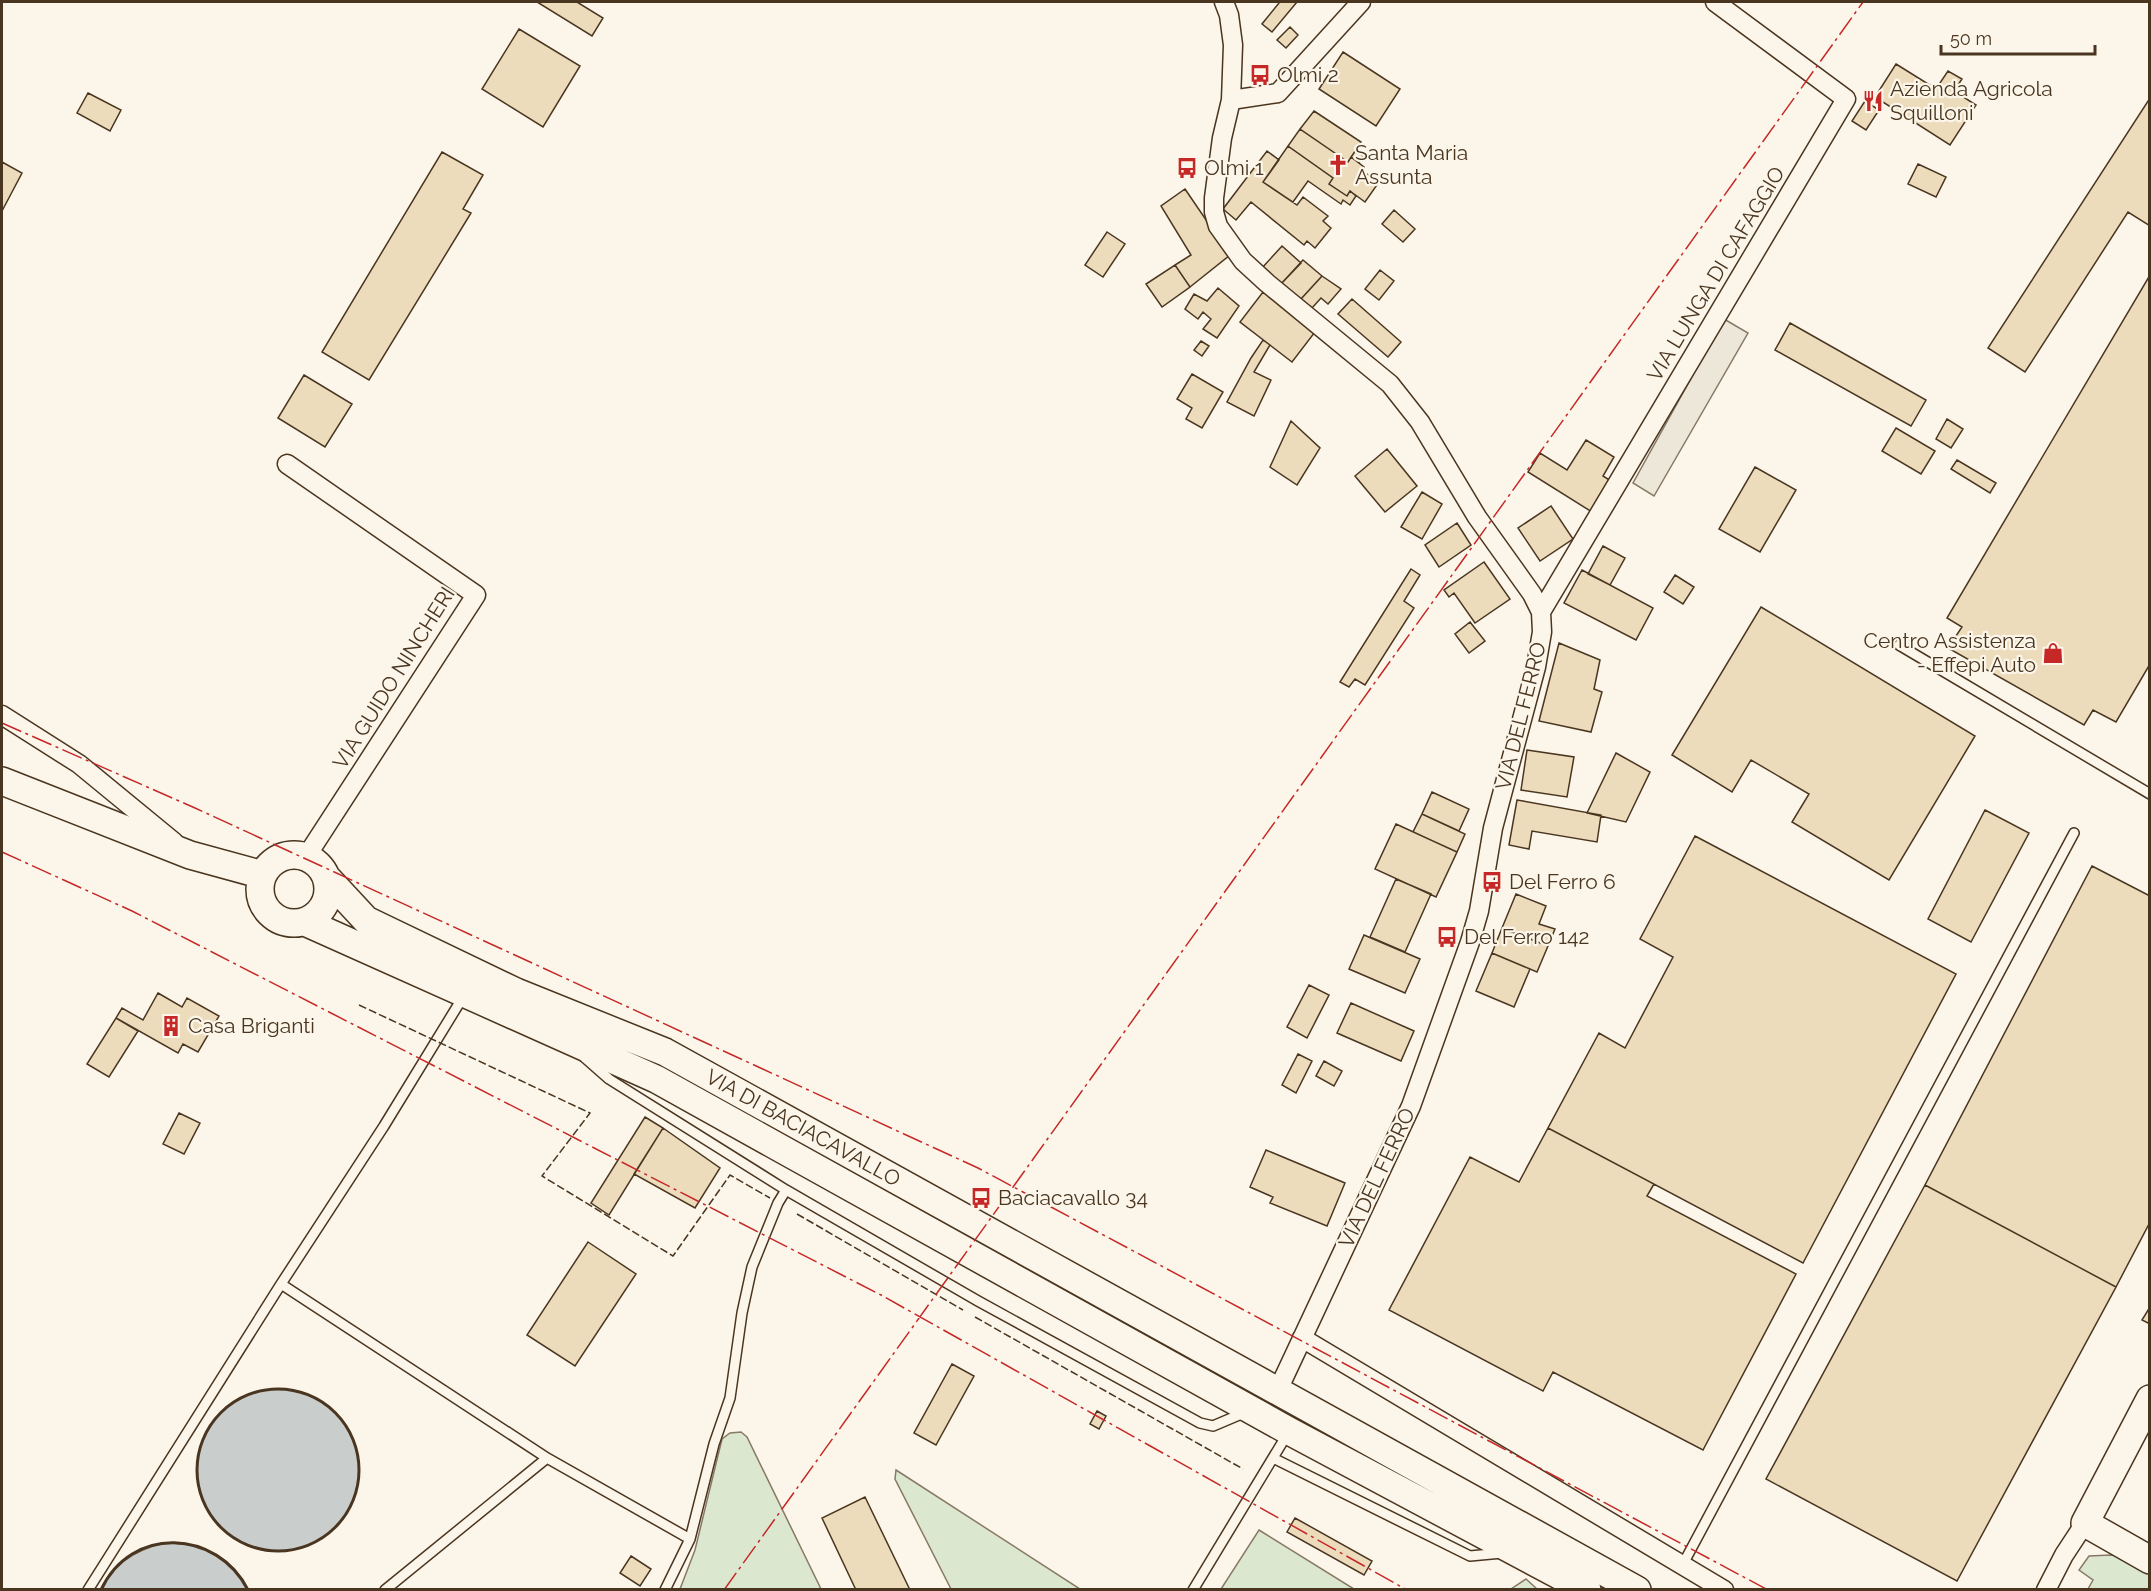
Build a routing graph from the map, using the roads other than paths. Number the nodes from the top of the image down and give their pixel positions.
1 (1224, 2) edge
2 (1360, 2) edge
3 (1714, 2) edge
4 (1231, 100) junction
5 (287, 464) dead end
6 (1541, 612) junction
7 (1899, 645) dead end
8 (2, 715) edge
9 (2, 781) edge
10 (2150, 794) edge
11 (2074, 833) dead end
12 (190, 855) junction
13 (306, 857) junction
14 (263, 875) junction
15 (327, 879) junction
16 (305, 922) junction
17 (466, 993) junction
18 (561, 1035) junction
19 (786, 1190) junction
20 (281, 1284) junction
21 (1302, 1338) junction
22 (1278, 1390) junction
23 (2150, 1399) edge
24 (1251, 1410) junction
25 (1289, 1431) junction
26 (547, 1458) junction
27 (1273, 1458) junction
28 (2085, 1523) junction
29 (690, 1539) junction
30 (1517, 1551) junction
31 (2150, 1560) edge
32 (1682, 1566) junction
33 (88, 1590) edge
34 (385, 1590) edge
35 (665, 1590) edge
36 (1192, 1590) edge
37 (1587, 1590) edge
38 (1637, 1590) edge
39 (1724, 1590) edge
40 (2046, 1590) edge

1 - 4 street, VIA DEL FERRO
2 - 4 street
3 - 6 street, VIA LUNGA DI CAFAGGIO
4 - 6 street, VIA DEL FERRO
5 - 13 street, VIA GUIDO NINCHERI
6 - 21 street, VIA DEL FERRO
7 - 10 lane
8 - 12 street
9 - 12 main road
11 - 32 lane
12 - 14 main road
13 - 14 main road
13 - 15 main road, VIA DI BACIACAVALLO
14 - 16 main road, VIA DI BACIACAVALLO
15 - 16 main road
15 - 22 main road, VIA DI BACIACAVALLO
16 - 17 main road, VIA DI BACIACAVALLO
17 - 18 main road, VIA DI BACIACAVALLO
17 - 20 lane
18 - 19 lane
18 - 24 main road, VIA DI BACIACAVALLO
19 - 24 lane
19 - 29 lane
20 - 26 lane
20 - 33 lane
21 - 22 street, VIA DEL FERRO
21 - 32 street
22 - 38 main road
23 - 28 main road
24 - 25 main road
25 - 27 lane
25 - 30 main road
26 - 29 lane
26 - 34 lane
27 - 30 lane
27 - 36 lane
28 - 31 main road
28 - 40 street
29 - 35 lane
30 - 37 main road
32 - 39 street

